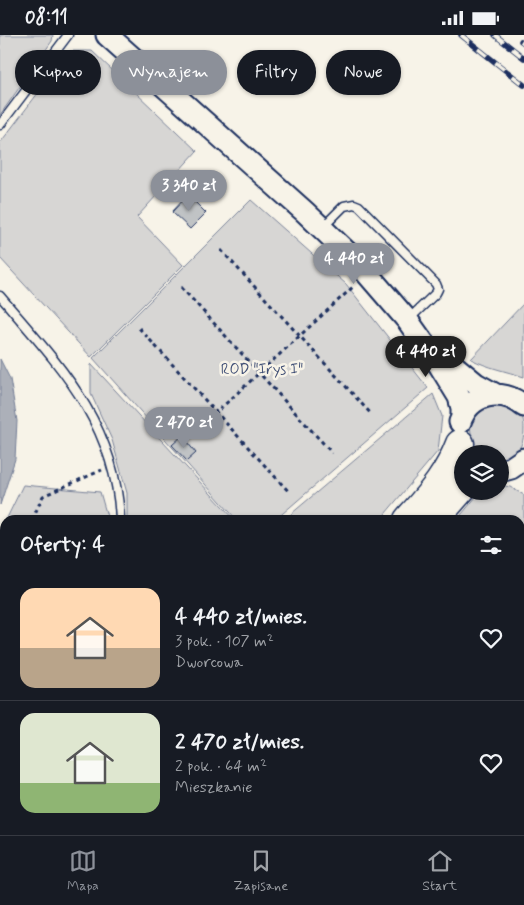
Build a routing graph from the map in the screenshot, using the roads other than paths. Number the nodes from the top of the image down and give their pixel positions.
1 (68, 35) edge
2 (107, 35) edge
3 (0, 125) edge
4 (322, 228) junction
5 (0, 296) edge
6 (412, 327) junction
7 (496, 395) junction
8 (524, 406) edge
9 (462, 416) junction
10 (462, 445) edge
11 (454, 462) edge
12 (454, 497) edge
13 (119, 515) edge
14 (412, 515) edge
15 (438, 515) edge

1 - 3 lane
2 - 4 main road
4 - 6 main road
4 - 6 lane
5 - 13 lane
6 - 7 main road
6 - 9 main road
7 - 8 main road
7 - 9 main road
9 - 10 main road
11 - 14 highway
12 - 15 highway

